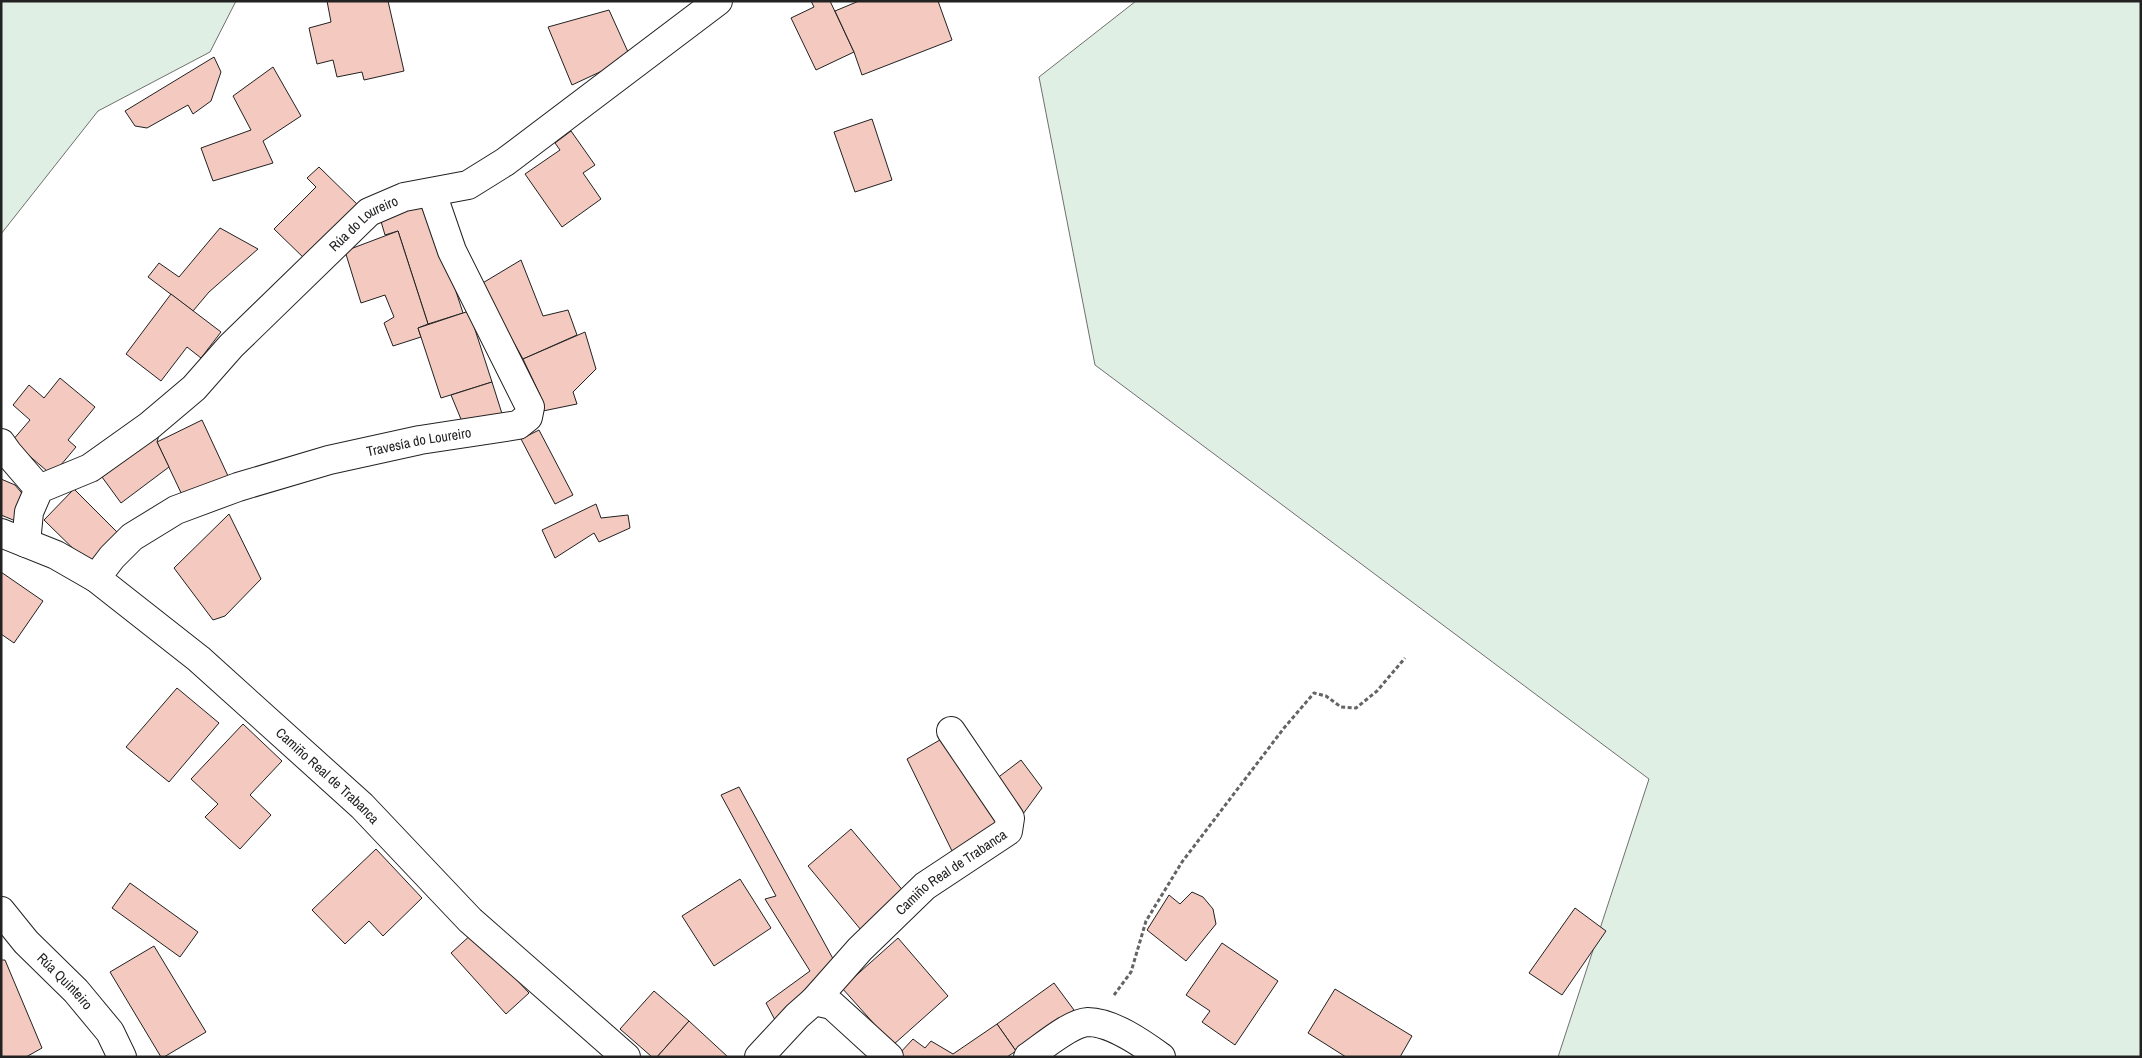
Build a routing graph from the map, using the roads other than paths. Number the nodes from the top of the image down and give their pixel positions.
1 (718, 1) edge
2 (432, 193) junction
3 (1, 443) edge
4 (39, 489) junction
5 (1, 533) edge
6 (26, 543) junction
7 (96, 578) junction
8 (951, 731) dead end
9 (1, 911) edge
10 (814, 1001) junction
11 (122, 1057) edge
12 (626, 1057) edge
13 (759, 1057) edge
14 (889, 1057) edge
15 (1028, 1057) edge
16 (1161, 1057) edge

1 - 2 street, Rúa do Loureiro
2 - 4 street, Rúa do Loureiro
2 - 7 street, Travesía do Loureiro
3 - 4 street
4 - 6 street
5 - 6 street, Camiño Real de Trabanca
6 - 7 street, Camiño Real de Trabanca
7 - 12 street, Camiño Real de Trabanca
8 - 10 street, Camiño Real de Trabanca
9 - 11 street, Rúa Quinteiro
10 - 13 street, Camiño Real de Trabanca
10 - 14 street
15 - 16 street

